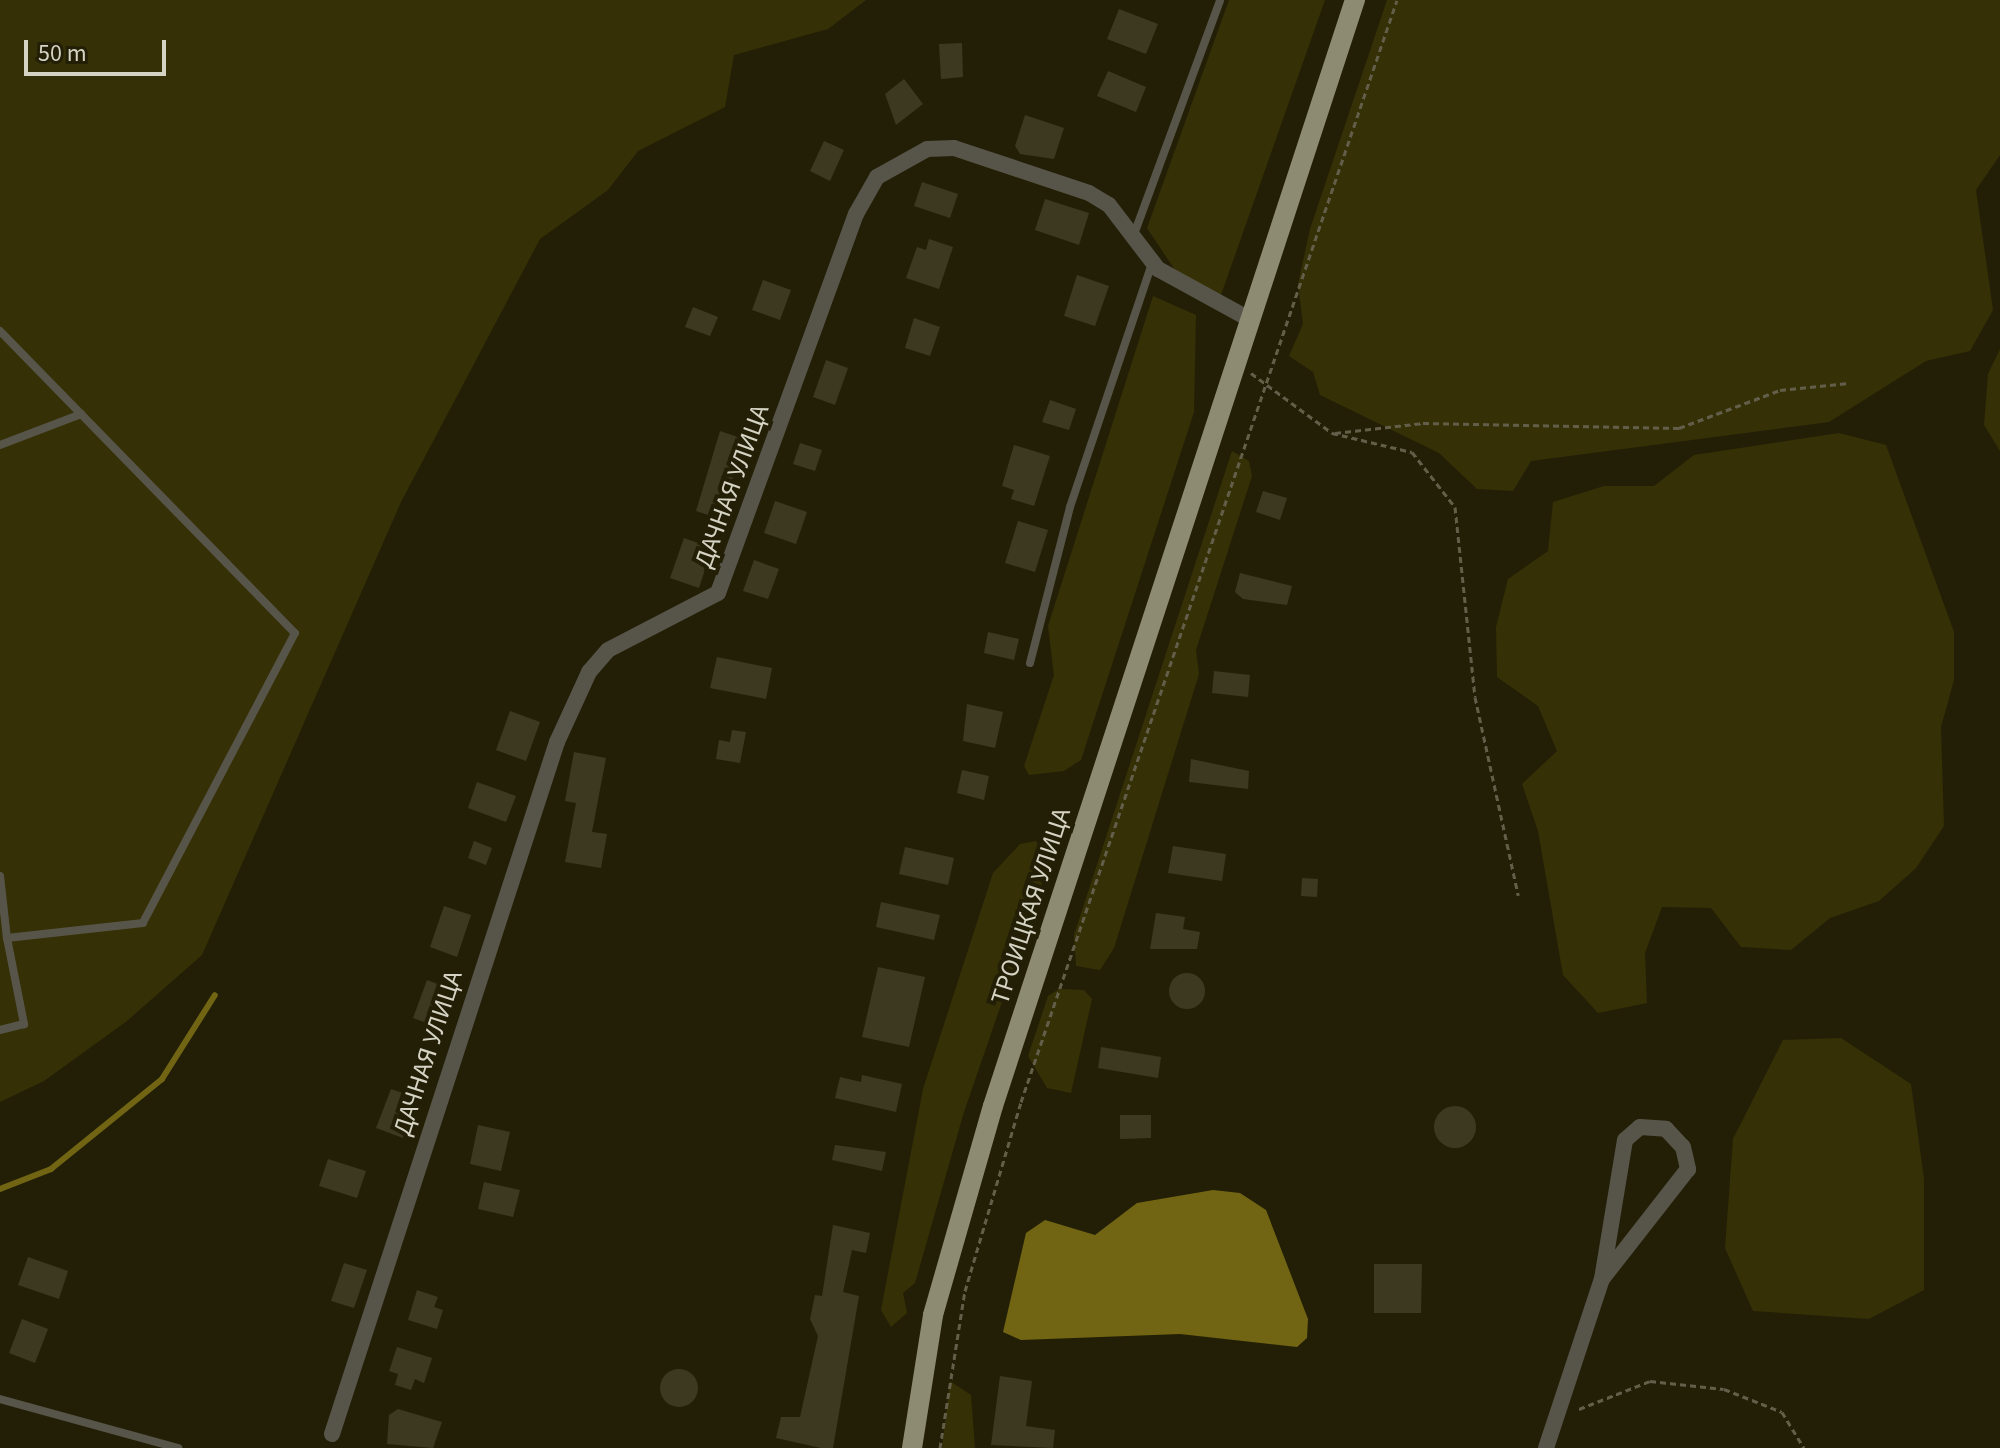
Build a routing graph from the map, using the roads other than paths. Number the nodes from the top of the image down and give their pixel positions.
1 (1220, 0) edge
2 (1355, 0) edge
3 (1133, 238) junction
4 (1152, 262) junction
5 (1249, 319) junction
6 (0, 331) edge
7 (81, 414) junction
8 (0, 445) edge
9 (1030, 663) dead end
10 (0, 876) edge
11 (7, 938) junction
12 (0, 1030) edge
13 (1602, 1279) junction
14 (0, 1399) edge
15 (332, 1434) dead end
16 (178, 1448) edge
17 (912, 1448) edge
18 (1546, 1448) edge

1 - 3 lane
2 - 5 main road, ТРОИЦКАЯ УЛИЦА
3 - 4 street, ДАЧНАЯ УЛИЦА
3 - 15 street, ДАЧНАЯ УЛИЦА
4 - 5 street, ДАЧНАЯ УЛИЦА
4 - 9 lane
5 - 17 main road, ТРОИЦКАЯ УЛИЦА
6 - 7 lane
7 - 8 lane
7 - 11 lane
10 - 11 lane
11 - 12 lane
13 - 13 street
13 - 18 street
14 - 16 lane

